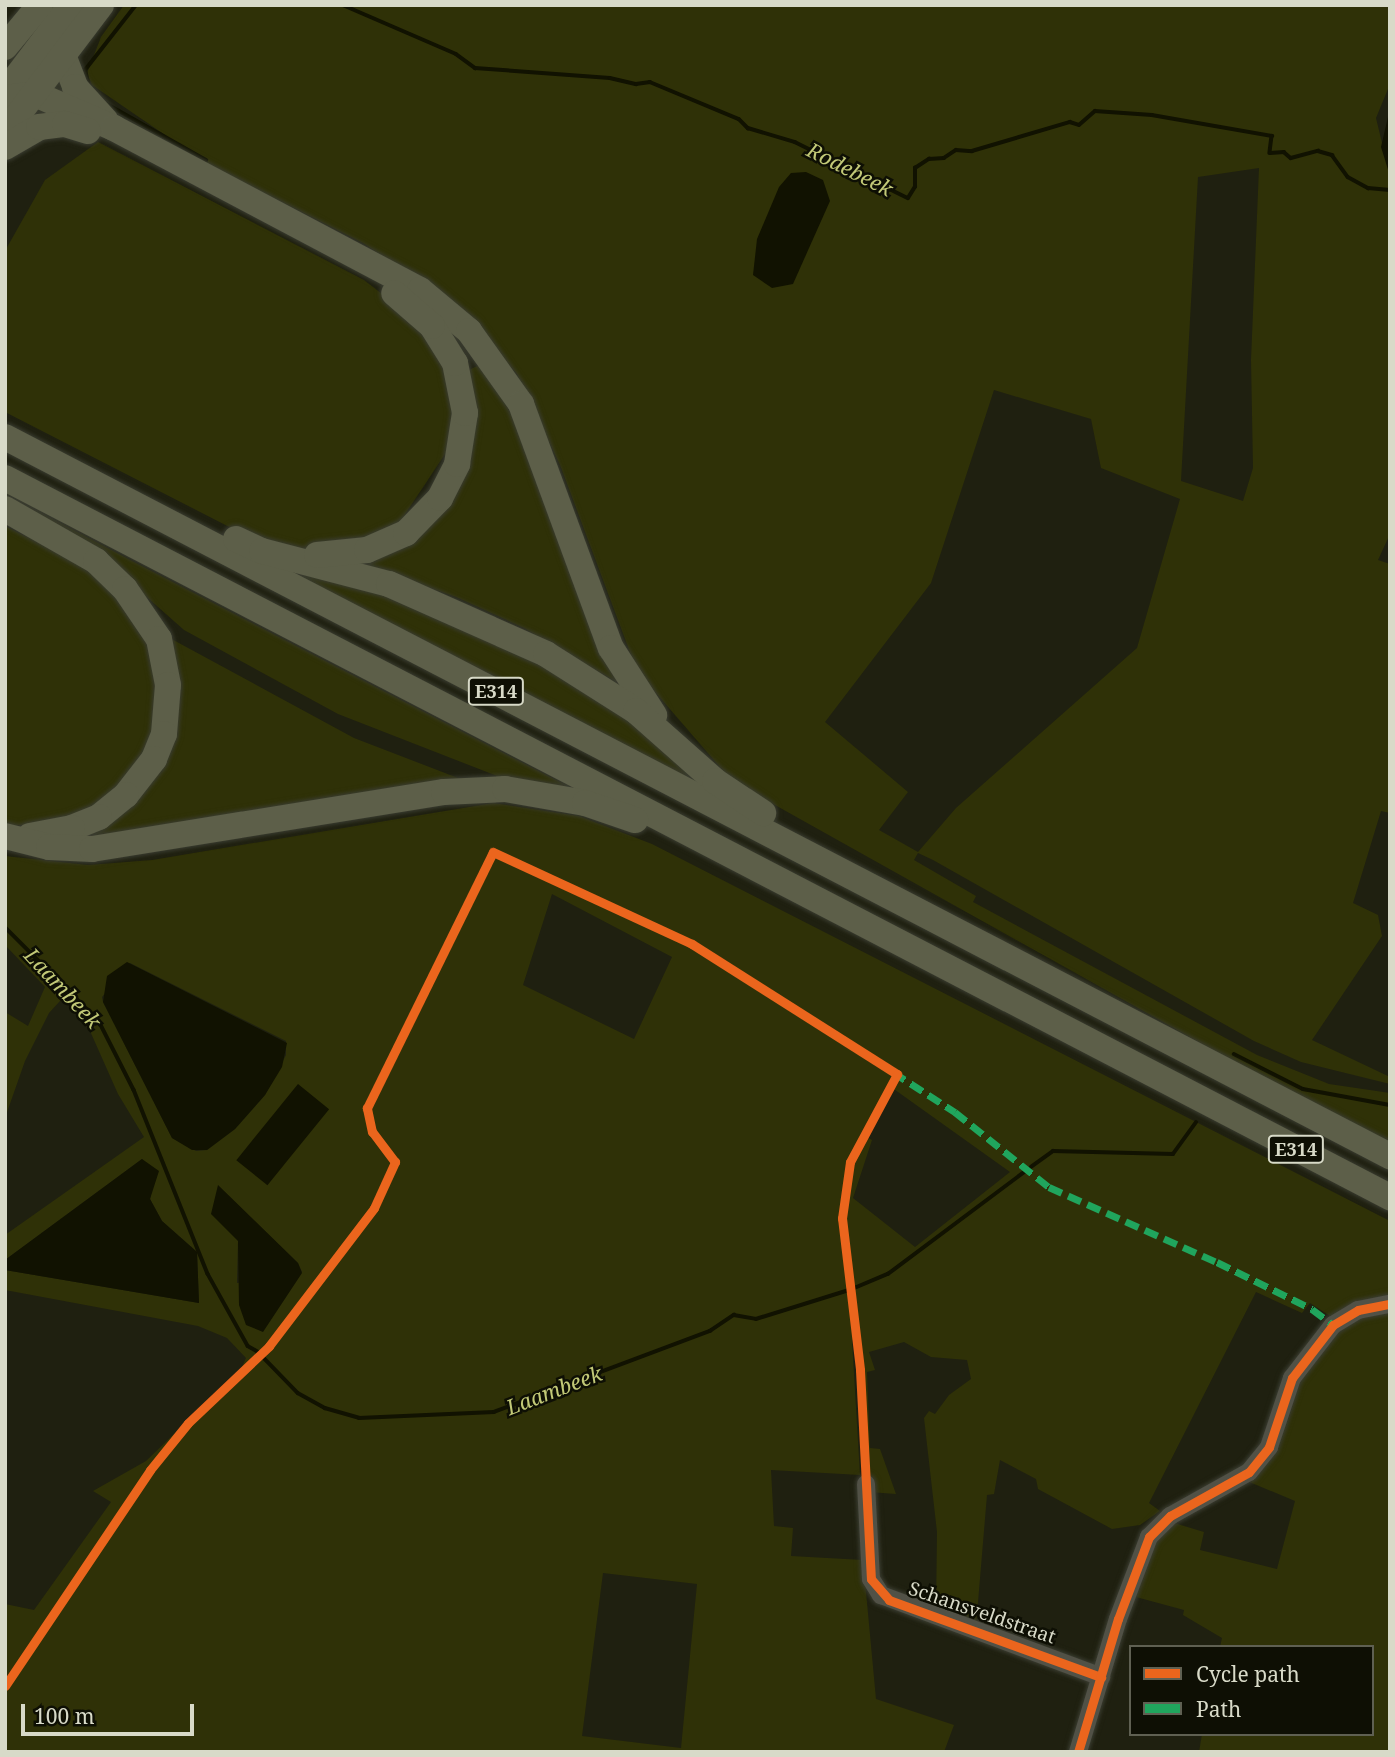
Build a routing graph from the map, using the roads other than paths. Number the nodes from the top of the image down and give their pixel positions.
1 (40, 5) edge
2 (71, 5) edge
3 (101, 5) edge
4 (12, 54) edge
5 (61, 59) junction
6 (5, 92) edge
7 (35, 94) junction
8 (5, 98) edge
9 (114, 128) junction
10 (5, 132) edge
11 (5, 147) edge
12 (5, 419) edge
13 (5, 437) edge
14 (5, 478) edge
15 (5, 509) edge
16 (233, 537) junction
17 (699, 768) junction
18 (691, 834) junction
19 (9, 837) edge
20 (986, 946) junction
21 (1390, 1156) edge
22 (1390, 1197) edge
23 (1390, 1304) edge
24 (866, 1483) dead end
25 (1101, 1677) junction
26 (1078, 1752) edge

1 - 4 highway
2 - 4 highway
3 - 5 highway
4 - 5 street
4 - 6 highway
5 - 7 highway
5 - 9 highway, E314
7 - 8 highway
7 - 9 highway, E314
7 - 10 highway
9 - 17 highway, E314
11 - 16 highway, E314
12 - 16 highway, E314
13 - 20 highway, E314
14 - 18 highway, E314
15 - 19 highway, E314
16 - 17 highway, E314
17 - 20 highway, E314
18 - 19 highway, E314
18 - 22 highway, E314
20 - 21 highway, E314
23 - 25 street
24 - 25 street, Schansveldstraat
25 - 26 street

